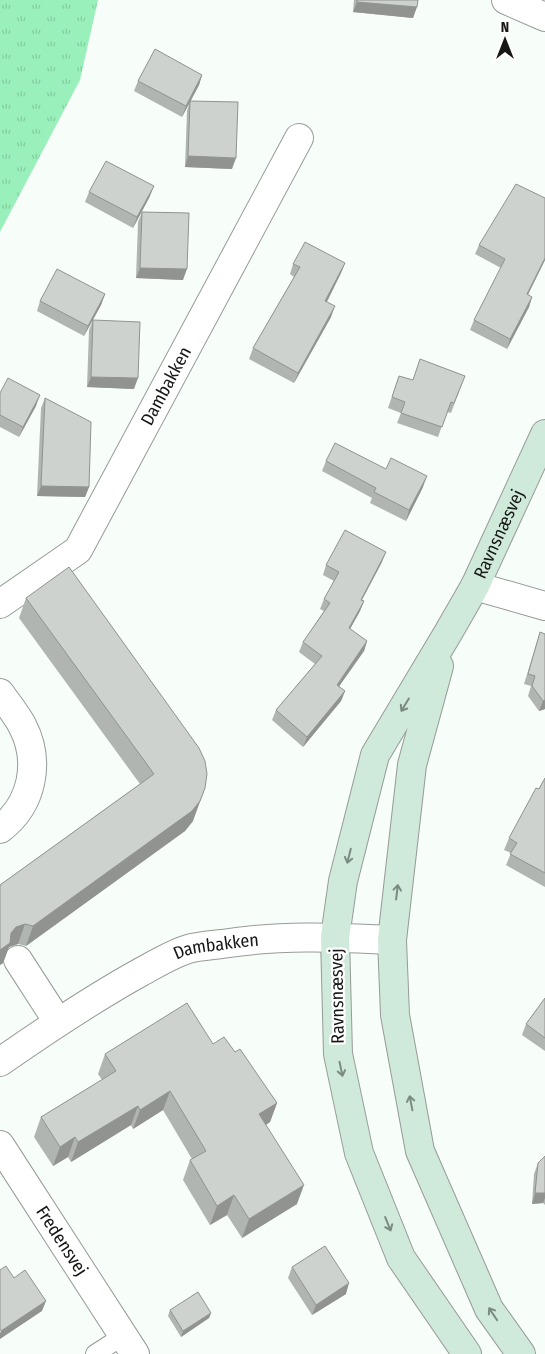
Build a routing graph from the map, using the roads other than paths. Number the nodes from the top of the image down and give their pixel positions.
1 (506, 0) edge
2 (545, 17) edge
3 (299, 138) dead end
4 (545, 434) edge
5 (475, 586) junction
6 (0, 604) edge
7 (545, 606) edge
8 (448, 633) junction
9 (0, 693) edge
10 (0, 829) edge
11 (335, 937) junction
12 (392, 940) junction
13 (18, 960) dead end
14 (58, 1022) junction
15 (0, 1062) edge
16 (0, 1145) edge
17 (129, 1345) edge
18 (95, 1354) edge
19 (467, 1354) edge
20 (521, 1354) edge

1 - 2 street
3 - 6 street, Dambakken
4 - 5 main road, Ravnsnæsvej
5 - 7 street
5 - 8 main road, Ravnsnæsvej
8 -> 11 main road, Ravnsnæsvej
12 -> 8 main road, Ravnsnæsvej
9 - 10 street
11 - 12 street, Dambakken
11 - 14 street, Dambakken
11 -> 19 main road, Ravnsnæsvej
20 -> 12 main road, Ravnsnæsvej
13 - 14 street
14 - 15 street, Dambakken
16 - 17 street, Fredensvej
17 - 18 lane, Fredensvej

